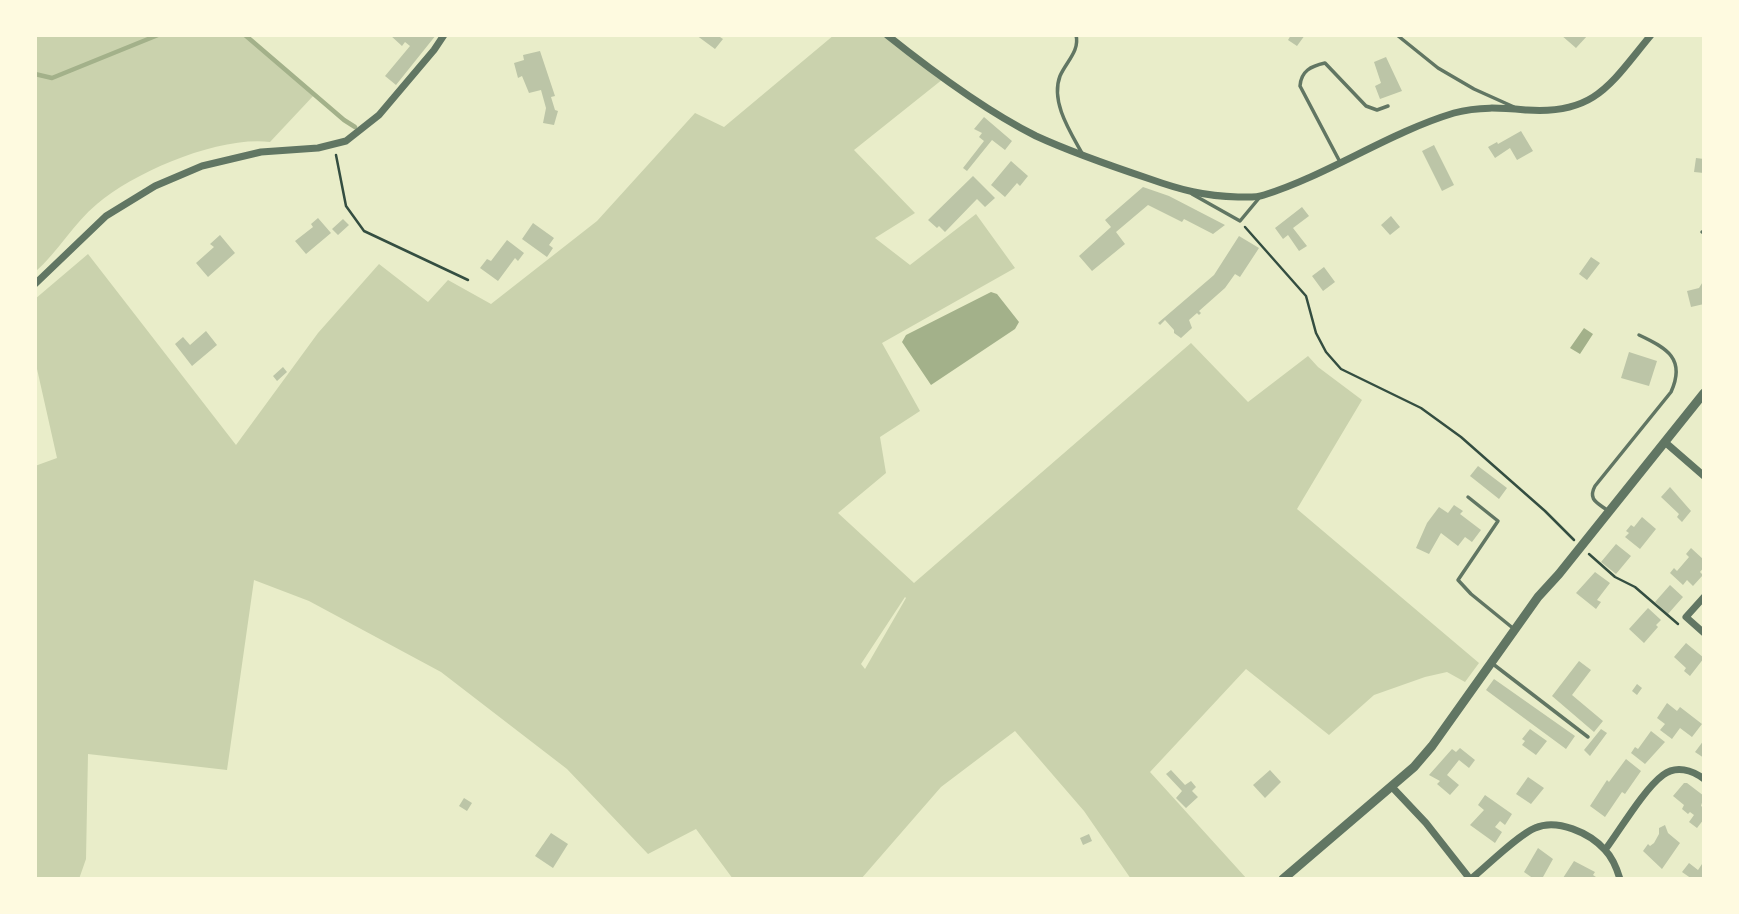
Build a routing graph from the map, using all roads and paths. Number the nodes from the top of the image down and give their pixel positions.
1 (444, 35) edge
2 (887, 35) edge
3 (1076, 35) edge
4 (1397, 35) edge
5 (1651, 35) edge
6 (1388, 106) dead end
7 (1519, 109) junction
8 (334, 145) junction
9 (1084, 156) junction
10 (1340, 162) junction
11 (1187, 192) junction
12 (1262, 196) junction
13 (1240, 221) junction
14 (468, 280) dead end
15 (35, 284) edge
16 (1639, 335) dead end
17 (1704, 393) edge
18 (1666, 443) junction
19 (1704, 476) edge
20 (1468, 498) dead end
21 (1609, 512) junction
22 (1580, 546) junction
23 (1703, 600) edge
24 (1686, 617) junction
25 (1516, 630) junction
26 (1704, 634) edge
27 (1492, 664) junction
28 (1588, 737) dead end
29 (1704, 779) edge
30 (1392, 787) junction
31 (1605, 850) junction
32 (1283, 879) edge
33 (1470, 879) edge
34 (1620, 879) edge

1 - 8 street
2 - 9 street
3 - 9 lane
4 - 7 lane
5 - 7 street
6 - 10 lane
7 - 10 street
8 - 14 path
8 - 15 street
9 - 11 street
10 - 12 street
11 - 12 street
11 - 13 lane
12 - 13 lane
13 - 22 path
16 - 21 lane
17 - 18 street
18 - 19 street
18 - 21 street
20 - 25 lane
21 - 22 street
22 - 24 path
22 - 25 street
23 - 24 street
24 - 26 street
25 - 27 street
27 - 28 lane
27 - 30 street
29 - 31 street
30 - 32 street
30 - 33 street
31 - 33 street
31 - 34 street

